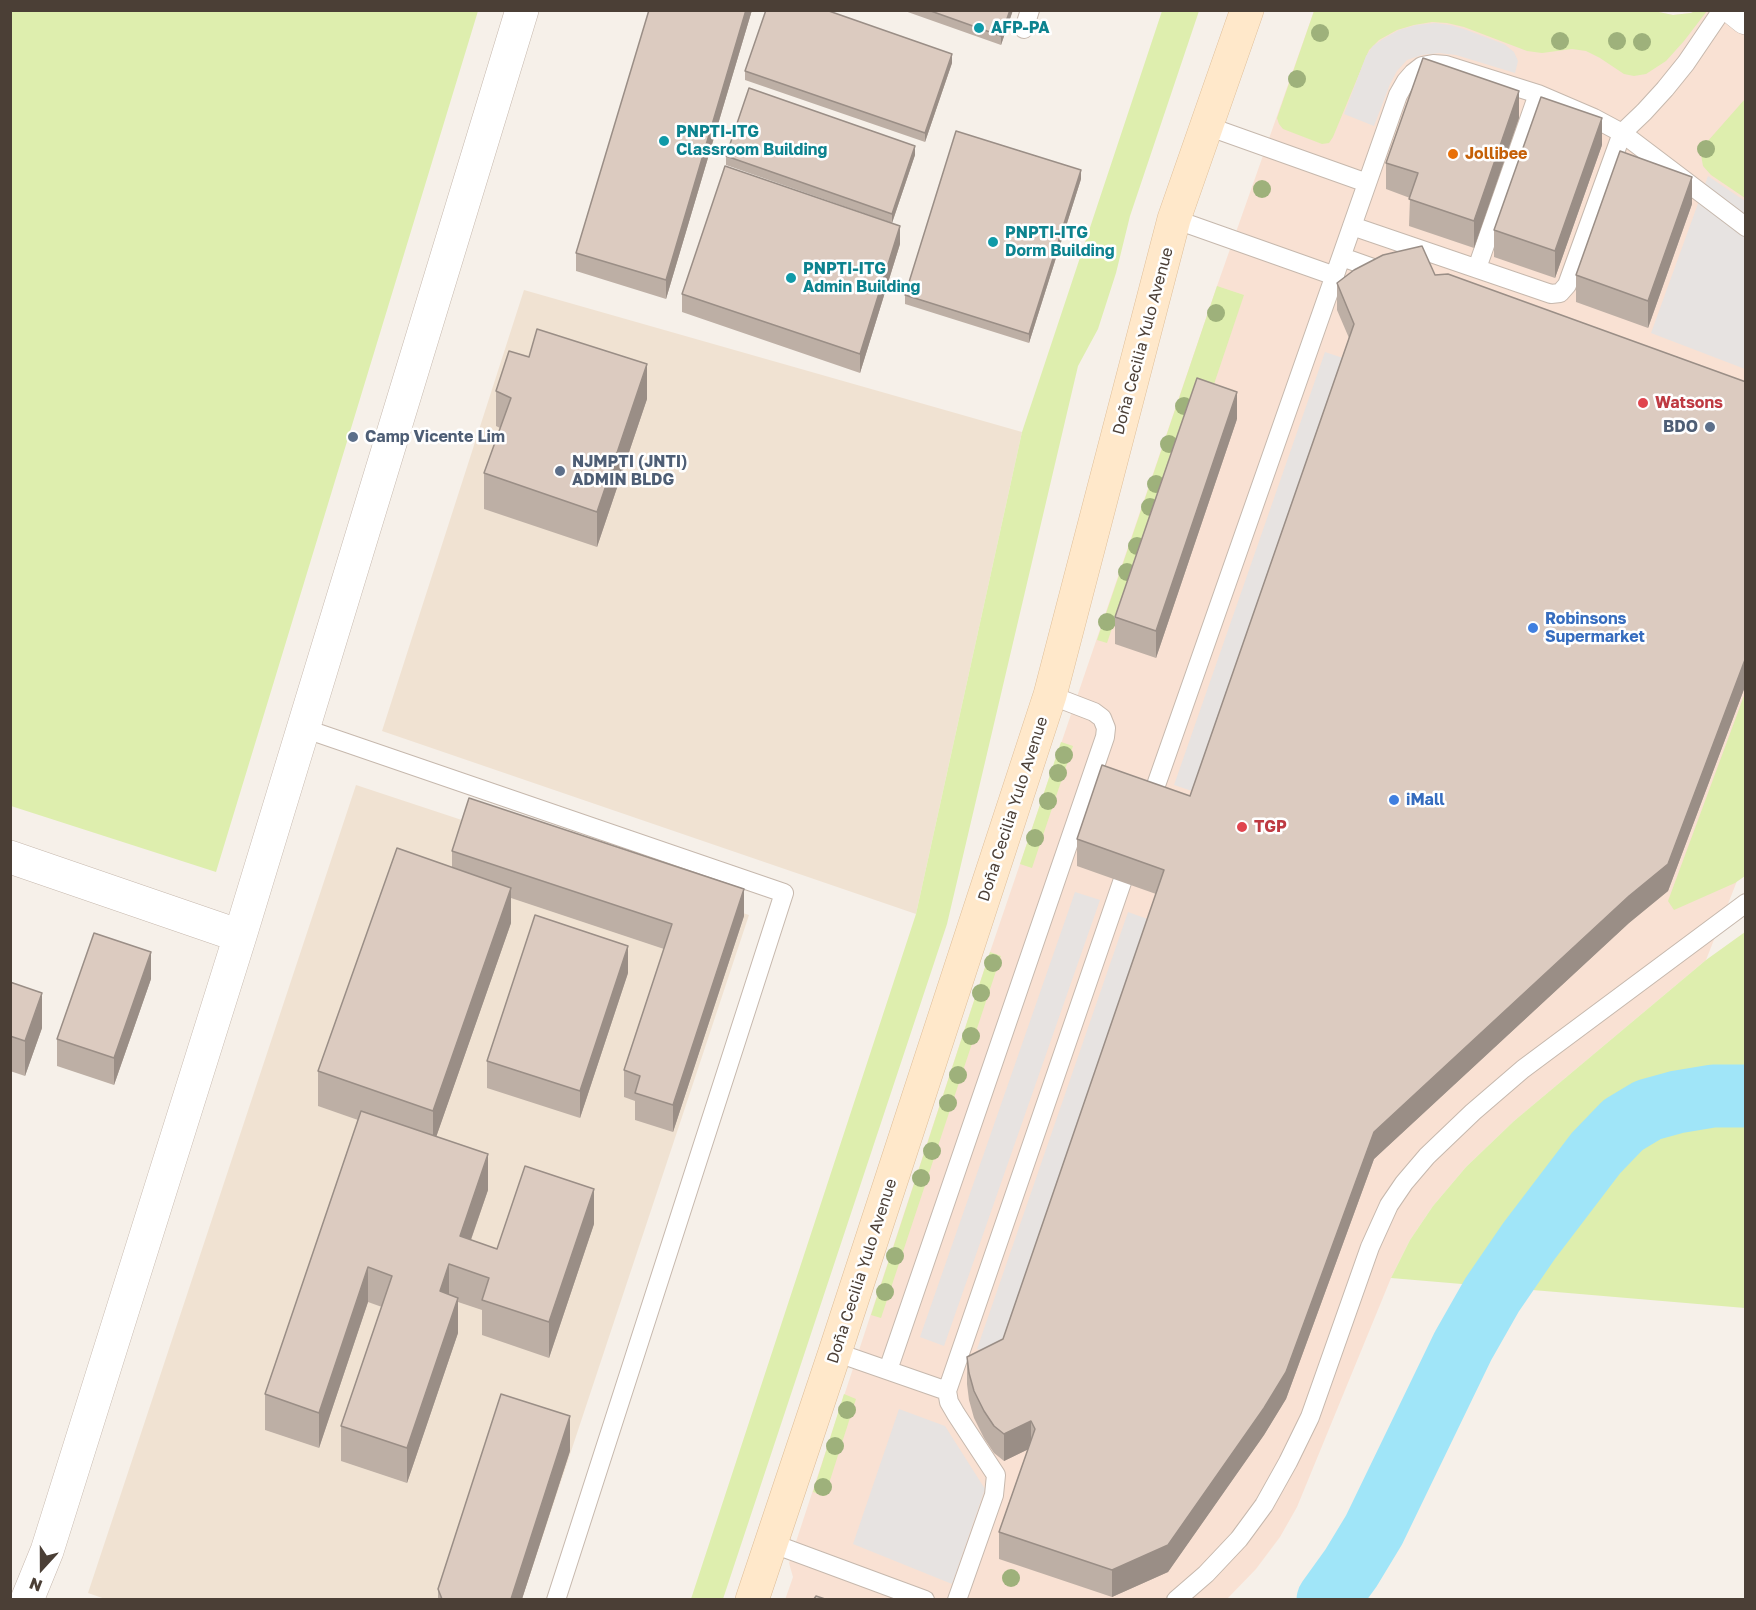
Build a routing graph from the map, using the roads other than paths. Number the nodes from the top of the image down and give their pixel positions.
1 (522, 10) edge
2 (1030, 10) edge
3 (1247, 10) edge
4 (1722, 10) edge
5 (1736, 10) edge
6 (1746, 18) edge
7 (1024, 29) dead end
8 (1538, 94) junction
9 (1207, 126) junction
10 (1622, 133) junction
11 (1367, 183) junction
12 (1174, 219) junction
13 (1352, 226) junction
14 (1746, 227) edge
15 (1342, 257) junction
16 (1477, 268) junction
17 (1335, 276) junction
18 (1403, 278) edge
19 (1050, 695) junction
20 (303, 728) junction
21 (1142, 825) edge
22 (1135, 845) edge
23 (10, 857) edge
24 (1746, 903) edge
25 (240, 936) junction
26 (836, 1352) junction
27 (888, 1370) junction
28 (947, 1391) junction
29 (771, 1543) junction
30 (27, 1599) edge
31 (556, 1599) edge
32 (752, 1599) edge
33 (925, 1599) edge
34 (957, 1599) edge
35 (1176, 1599) edge

1 - 20 street
2 - 7 lane
3 - 9 main road, Doña Cecilia Yulo Avenue
4 - 10 lane
5 - 6 street
8 - 10 lane
8 - 11 lane
8 - 16 lane
9 - 11 lane
9 - 12 main road, Doña Cecilia Yulo Avenue
10 - 14 lane
10 - 16 lane
11 - 13 lane
12 - 17 lane
12 - 19 main road, Doña Cecilia Yulo Avenue
13 - 15 lane
13 - 16 lane
15 - 17 lane
15 - 18 lane
17 - 21 lane
19 - 26 main road, Doña Cecilia Yulo Avenue
19 - 27 lane
20 - 25 street
20 - 31 lane
22 - 28 lane
23 - 25 street
24 - 35 lane
25 - 30 street
26 - 27 lane
26 - 29 main road, Doña Cecilia Yulo Avenue
27 - 28 lane
28 - 34 lane
29 - 32 main road, Doña Cecilia Yulo Avenue
29 - 33 lane

